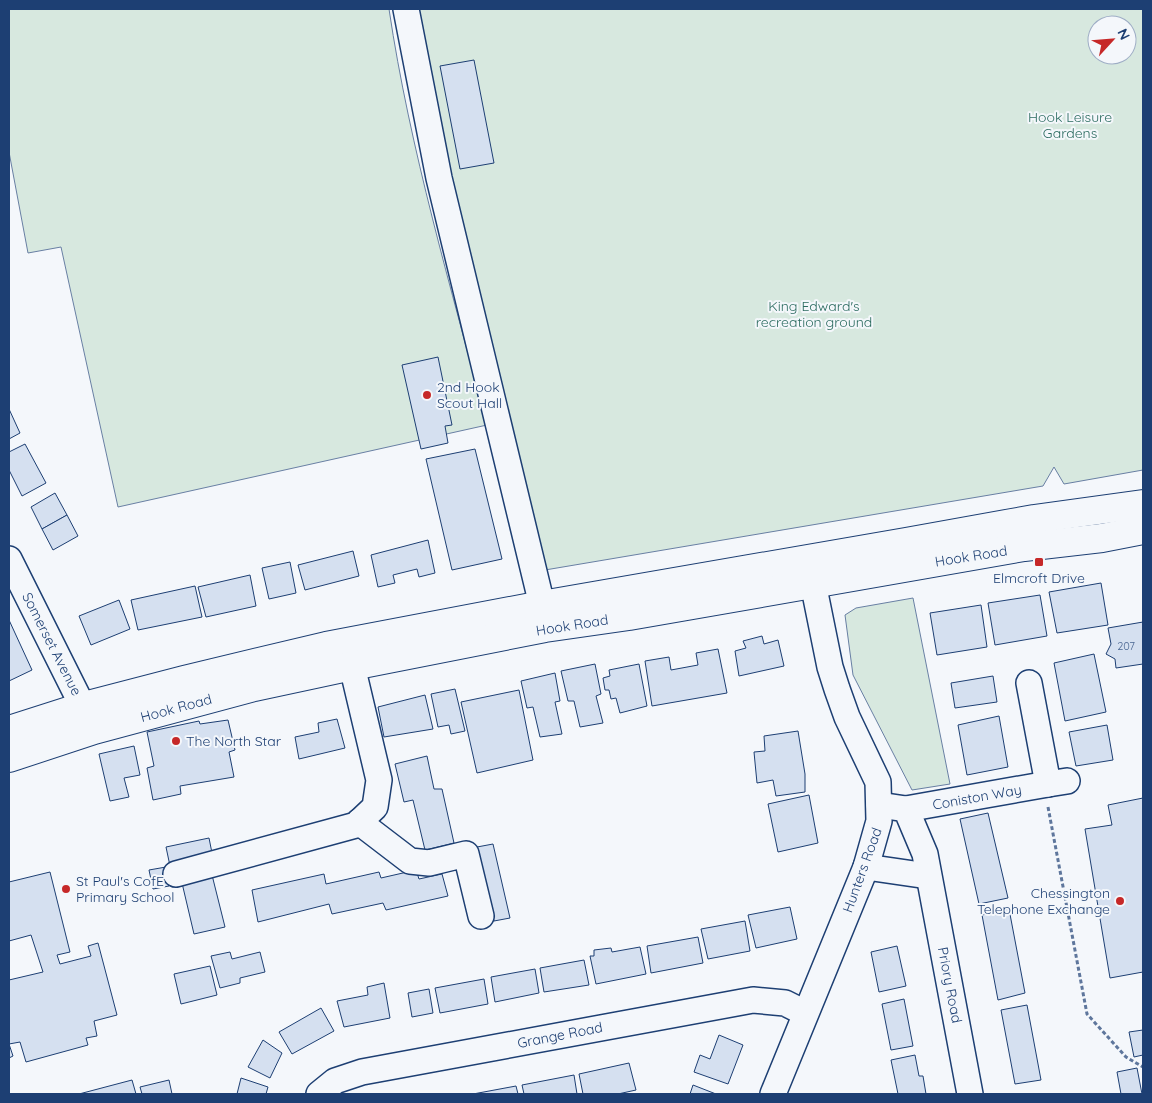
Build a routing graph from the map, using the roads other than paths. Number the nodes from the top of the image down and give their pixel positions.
1 (406, 9) edge
2 (1143, 504) edge
3 (1143, 530) edge
4 (9, 559) edge
5 (814, 583) junction
6 (542, 605) junction
7 (352, 666) junction
8 (1029, 683) dead end
9 (89, 718) junction
10 (9, 730) edge
11 (9, 758) edge
12 (879, 805) junction
13 (906, 809) junction
14 (359, 822) junction
15 (866, 867) junction
16 (176, 874) dead end
17 (928, 876) junction
18 (481, 916) dead end
19 (805, 1013) junction
20 (319, 1094) edge
21 (773, 1094) edge
22 (970, 1094) edge

1 - 6 street
2 - 6 highway, Hook Road
3 - 5 highway, Hook Road
4 - 9 street, Somerset Avenue
5 - 7 highway, Hook Road
5 - 12 street, Hunters Road
6 - 9 highway, Hook Road
7 - 9 highway, Hook Road
7 - 14 street
8 - 13 street, Coniston Way
9 - 10 highway, Hook Road
9 - 11 highway, Hook Road
12 - 13 street
12 - 15 street, Hunters Road
13 - 17 street, Priory Road
14 - 16 street
14 - 18 street
15 - 17 street
15 - 19 street, Hunters Road
17 - 22 street, Priory Road
19 - 20 street, Grange Road
19 - 21 street, Hunters Road

